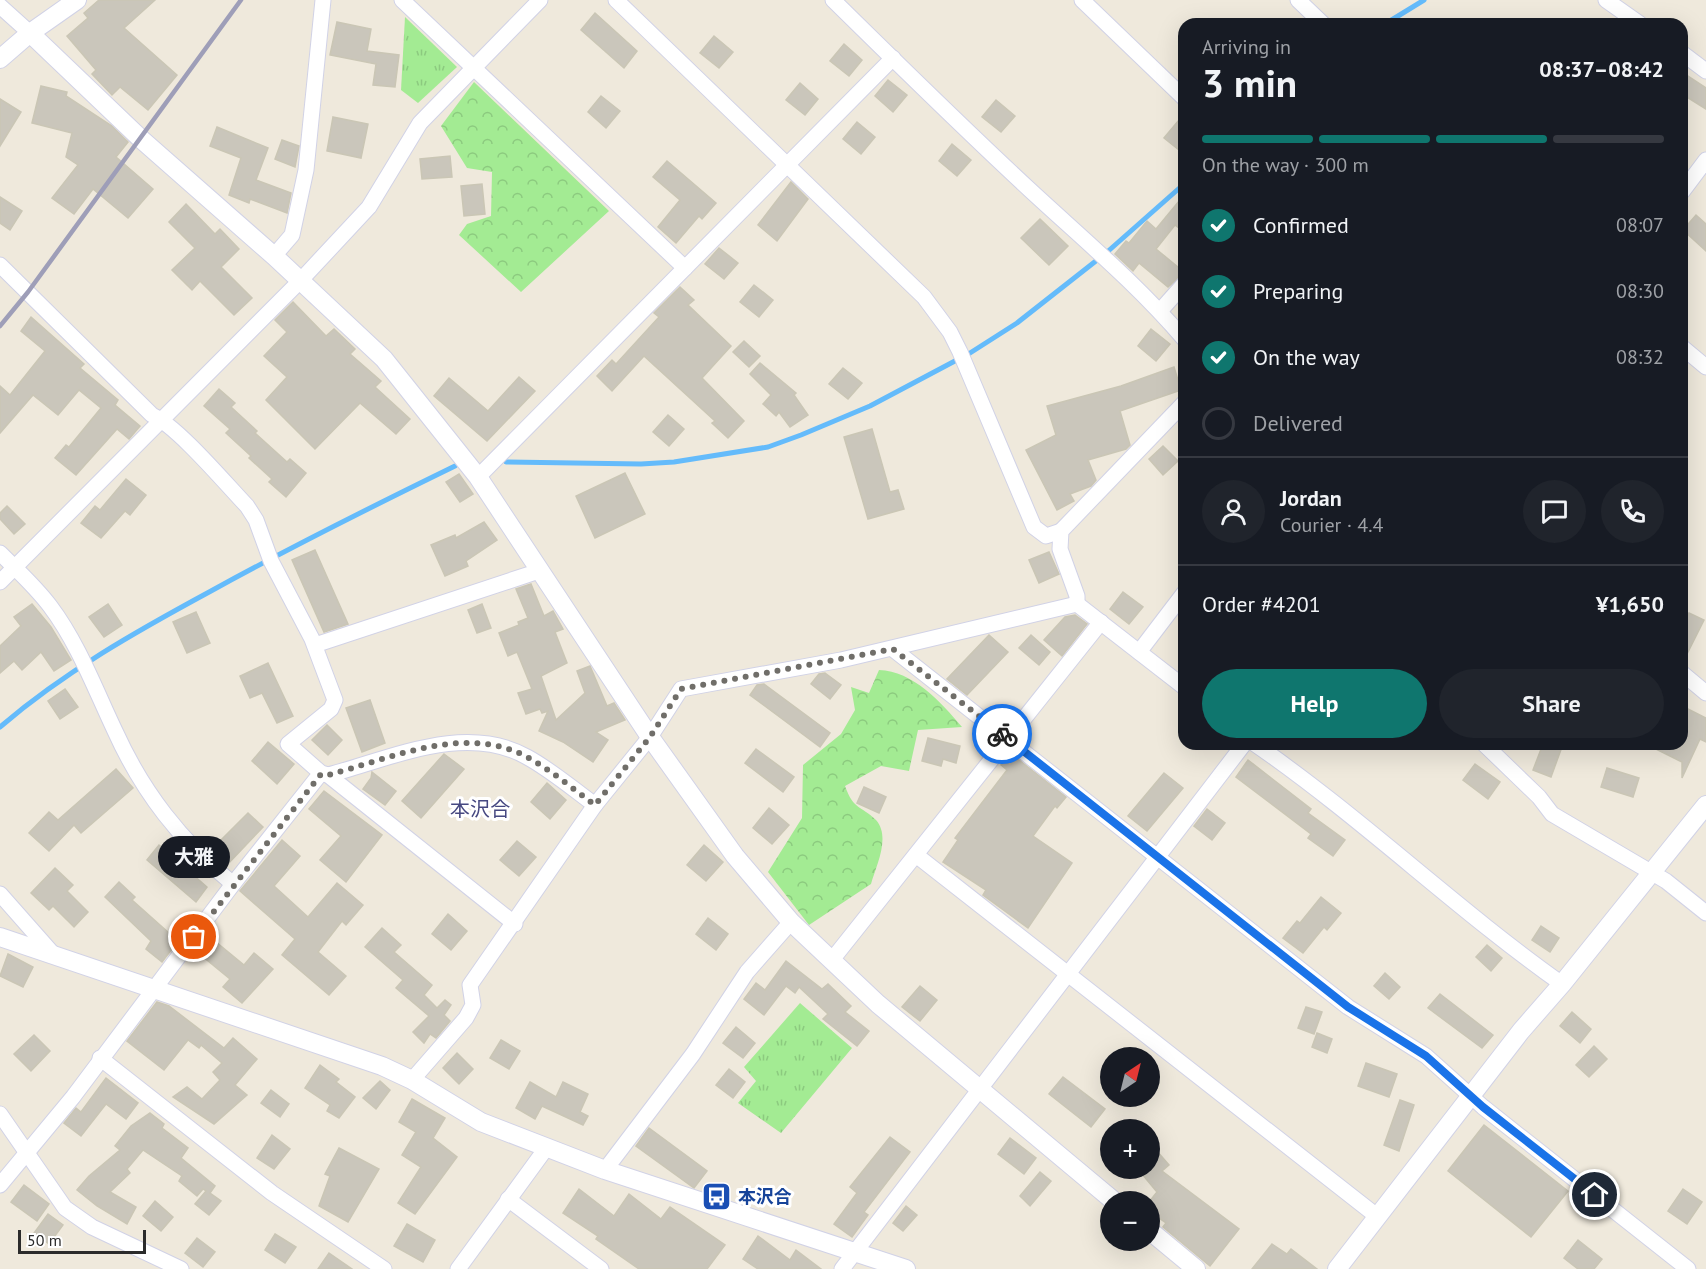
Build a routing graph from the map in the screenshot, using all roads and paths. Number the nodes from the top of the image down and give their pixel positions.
1 (76, 0) edge
2 (323, 0) edge
3 (402, 0) edge
4 (540, 0) edge
5 (616, 0) edge
6 (833, 0) edge
7 (1082, 0) edge
8 (1298, 0) edge
9 (1606, 0) edge
10 (0, 6) edge
11 (1317, 18) edge
12 (1632, 18) edge
13 (30, 33) junction
14 (893, 58) junction
15 (1688, 58) edge
16 (0, 59) edge
17 (473, 69) junction
18 (1706, 71) edge
19 (1178, 92) edge
20 (1706, 160) edge
21 (788, 162) junction
22 (1688, 184) edge
23 (274, 256) junction
24 (0, 265) edge
25 (685, 268) junction
26 (300, 281) junction
27 (1178, 291) edge
28 (1160, 312) junction
29 (1178, 332) edge
30 (1688, 352) edge
31 (1706, 367) edge
32 (1178, 409) edge
33 (161, 419) junction
34 (478, 477) junction
35 (1061, 531) junction
36 (0, 553) edge
37 (14, 567) junction
38 (539, 571) junction
39 (0, 582) edge
40 (1178, 601) edge
41 (1077, 604) junction
42 (1101, 622) junction
43 (315, 645) junction
44 (893, 649) junction
45 (1139, 652) junction
46 (1688, 678) edge
47 (1178, 682) edge
48 (1706, 693) edge
49 (650, 737) junction
50 (1009, 739) junction
51 (1239, 750) edge
52 (1264, 750) edge
53 (1490, 750) edge
54 (324, 774) junction
55 (595, 805) junction
56 (1706, 805) edge
57 (916, 855) junction
58 (1158, 858) junction
59 (1650, 872) junction
60 (233, 884) junction
61 (0, 894) edge
62 (1706, 913) edge
63 (791, 922) junction
64 (515, 924) junction
65 (0, 937) edge
66 (53, 954) junction
67 (831, 961) junction
68 (1068, 974) junction
69 (1562, 984) junction
70 (155, 990) junction
71 (100, 1058) junction
72 (412, 1080) junction
73 (979, 1088) junction
74 (1471, 1096) junction
75 (0, 1114) edge
76 (547, 1147) junction
77 (26, 1155) junction
78 (605, 1170) junction
79 (0, 1185) edge
80 (1102, 1191) edge
81 (508, 1199) junction
82 (1378, 1216) junction
83 (1160, 1239) edge
84 (855, 1252) junction
85 (182, 1269) edge
86 (384, 1269) edge
87 (458, 1269) edge
88 (601, 1269) edge
89 (842, 1269) edge
90 (906, 1269) edge
91 (1196, 1269) edge
92 (1337, 1269) edge
93 (1688, 1269) edge

1 - 13 street
2 - 23 street
3 - 17 street
4 - 17 street
5 - 21 street
6 - 14 street
7 - 19 street
8 - 11 street
9 - 12 street
10 - 13 street
13 - 16 street
13 - 23 street
14 - 21 street
14 - 28 street
15 - 18 street
17 - 25 street
17 - 26 street
20 - 22 street
21 - 25 street
21 - 35 street
23 - 26 street
24 - 33 street
25 - 34 street
26 - 33 street
26 - 34 street
27 - 28 street
28 - 29 street
30 - 31 street
32 - 35 street
33 - 37 street
33 - 43 street
34 - 38 street
35 - 41 street
36 - 37 street
37 - 39 street
37 - 60 street
38 - 43 street
38 - 49 street
40 - 45 street
41 - 42 street
41 - 44 street
42 - 45 street
42 - 50 street
43 - 54 street
44 - 49 street
44 - 50 street
45 - 47 street
46 - 48 street
49 - 55 street
49 - 63 street
50 - 57 street
50 - 58 street
51 - 58 street
52 - 69 street
53 - 59 street
54 - 55 street
54 - 60 street
54 - 64 street
55 - 64 street
56 - 59 street
57 - 67 street
57 - 68 street
58 - 68 street
58 - 74 street
59 - 62 street
59 - 69 street
60 - 70 street
61 - 66 street
63 - 67 street
63 - 78 street
64 - 72 street
65 - 66 street
66 - 70 street
67 - 73 street
68 - 73 street
68 - 82 street
69 - 74 street
70 - 71 street
70 - 72 street
71 - 77 street
71 - 86 street
72 - 76 street
73 - 80 street
73 - 84 street
74 - 82 street
74 - 93 street
75 - 77 street
76 - 78 street
76 - 81 street
77 - 79 street
77 - 85 street
78 - 84 street
81 - 87 street
81 - 88 street
82 - 92 street
83 - 91 street
84 - 89 street
84 - 90 street

